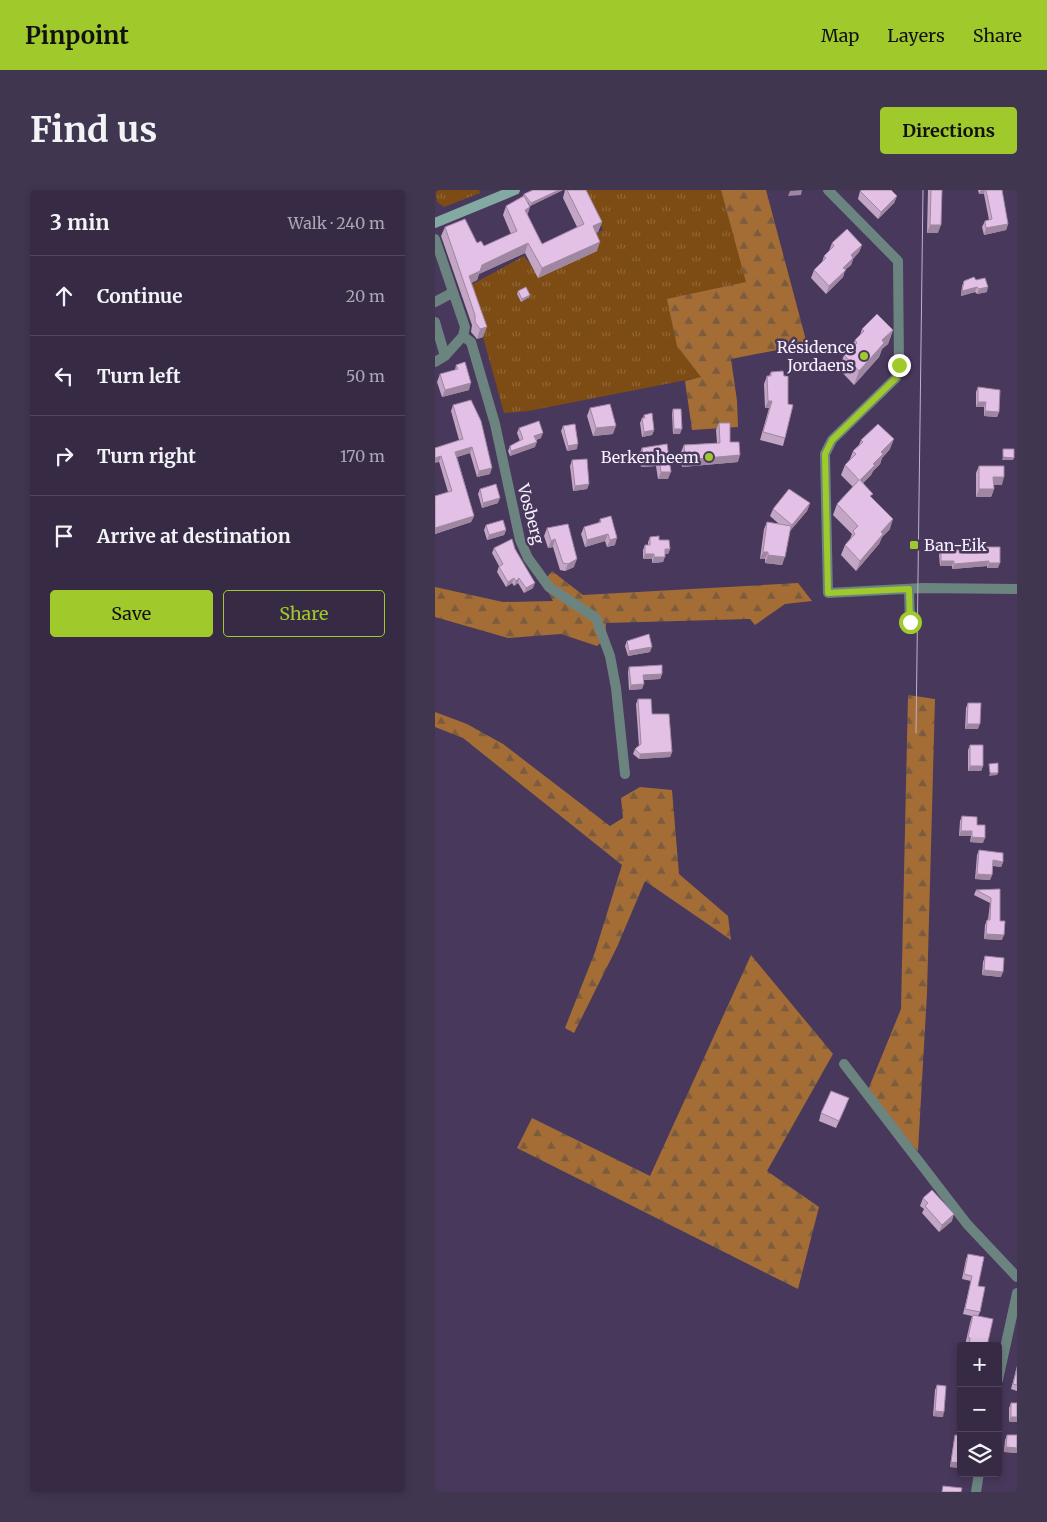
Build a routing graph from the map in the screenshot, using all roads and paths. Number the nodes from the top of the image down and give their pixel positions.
1 (515, 190) edge
2 (828, 190) edge
3 (435, 223) edge
4 (435, 239) edge
5 (452, 294) junction
6 (435, 302) edge
7 (435, 322) edge
8 (463, 336) junction
9 (445, 356) junction
10 (435, 362) edge
11 (909, 589) junction
12 (1017, 589) edge
13 (910, 622) dead end
14 (625, 774) dead end
15 (844, 1064) dead end
16 (1017, 1277) edge
17 (1017, 1293) edge
18 (1002, 1362) edge
19 (978, 1477) edge
20 (976, 1492) edge

1 - 3 main road
2 - 11 street
4 - 5 street, Vosberg
5 - 6 street
5 - 8 street, Vosberg
7 - 9 street
8 - 9 street
8 - 14 street, Vosberg
9 - 10 street
11 - 12 street
11 - 13 street
15 - 16 street
17 - 18 street
19 - 20 street

